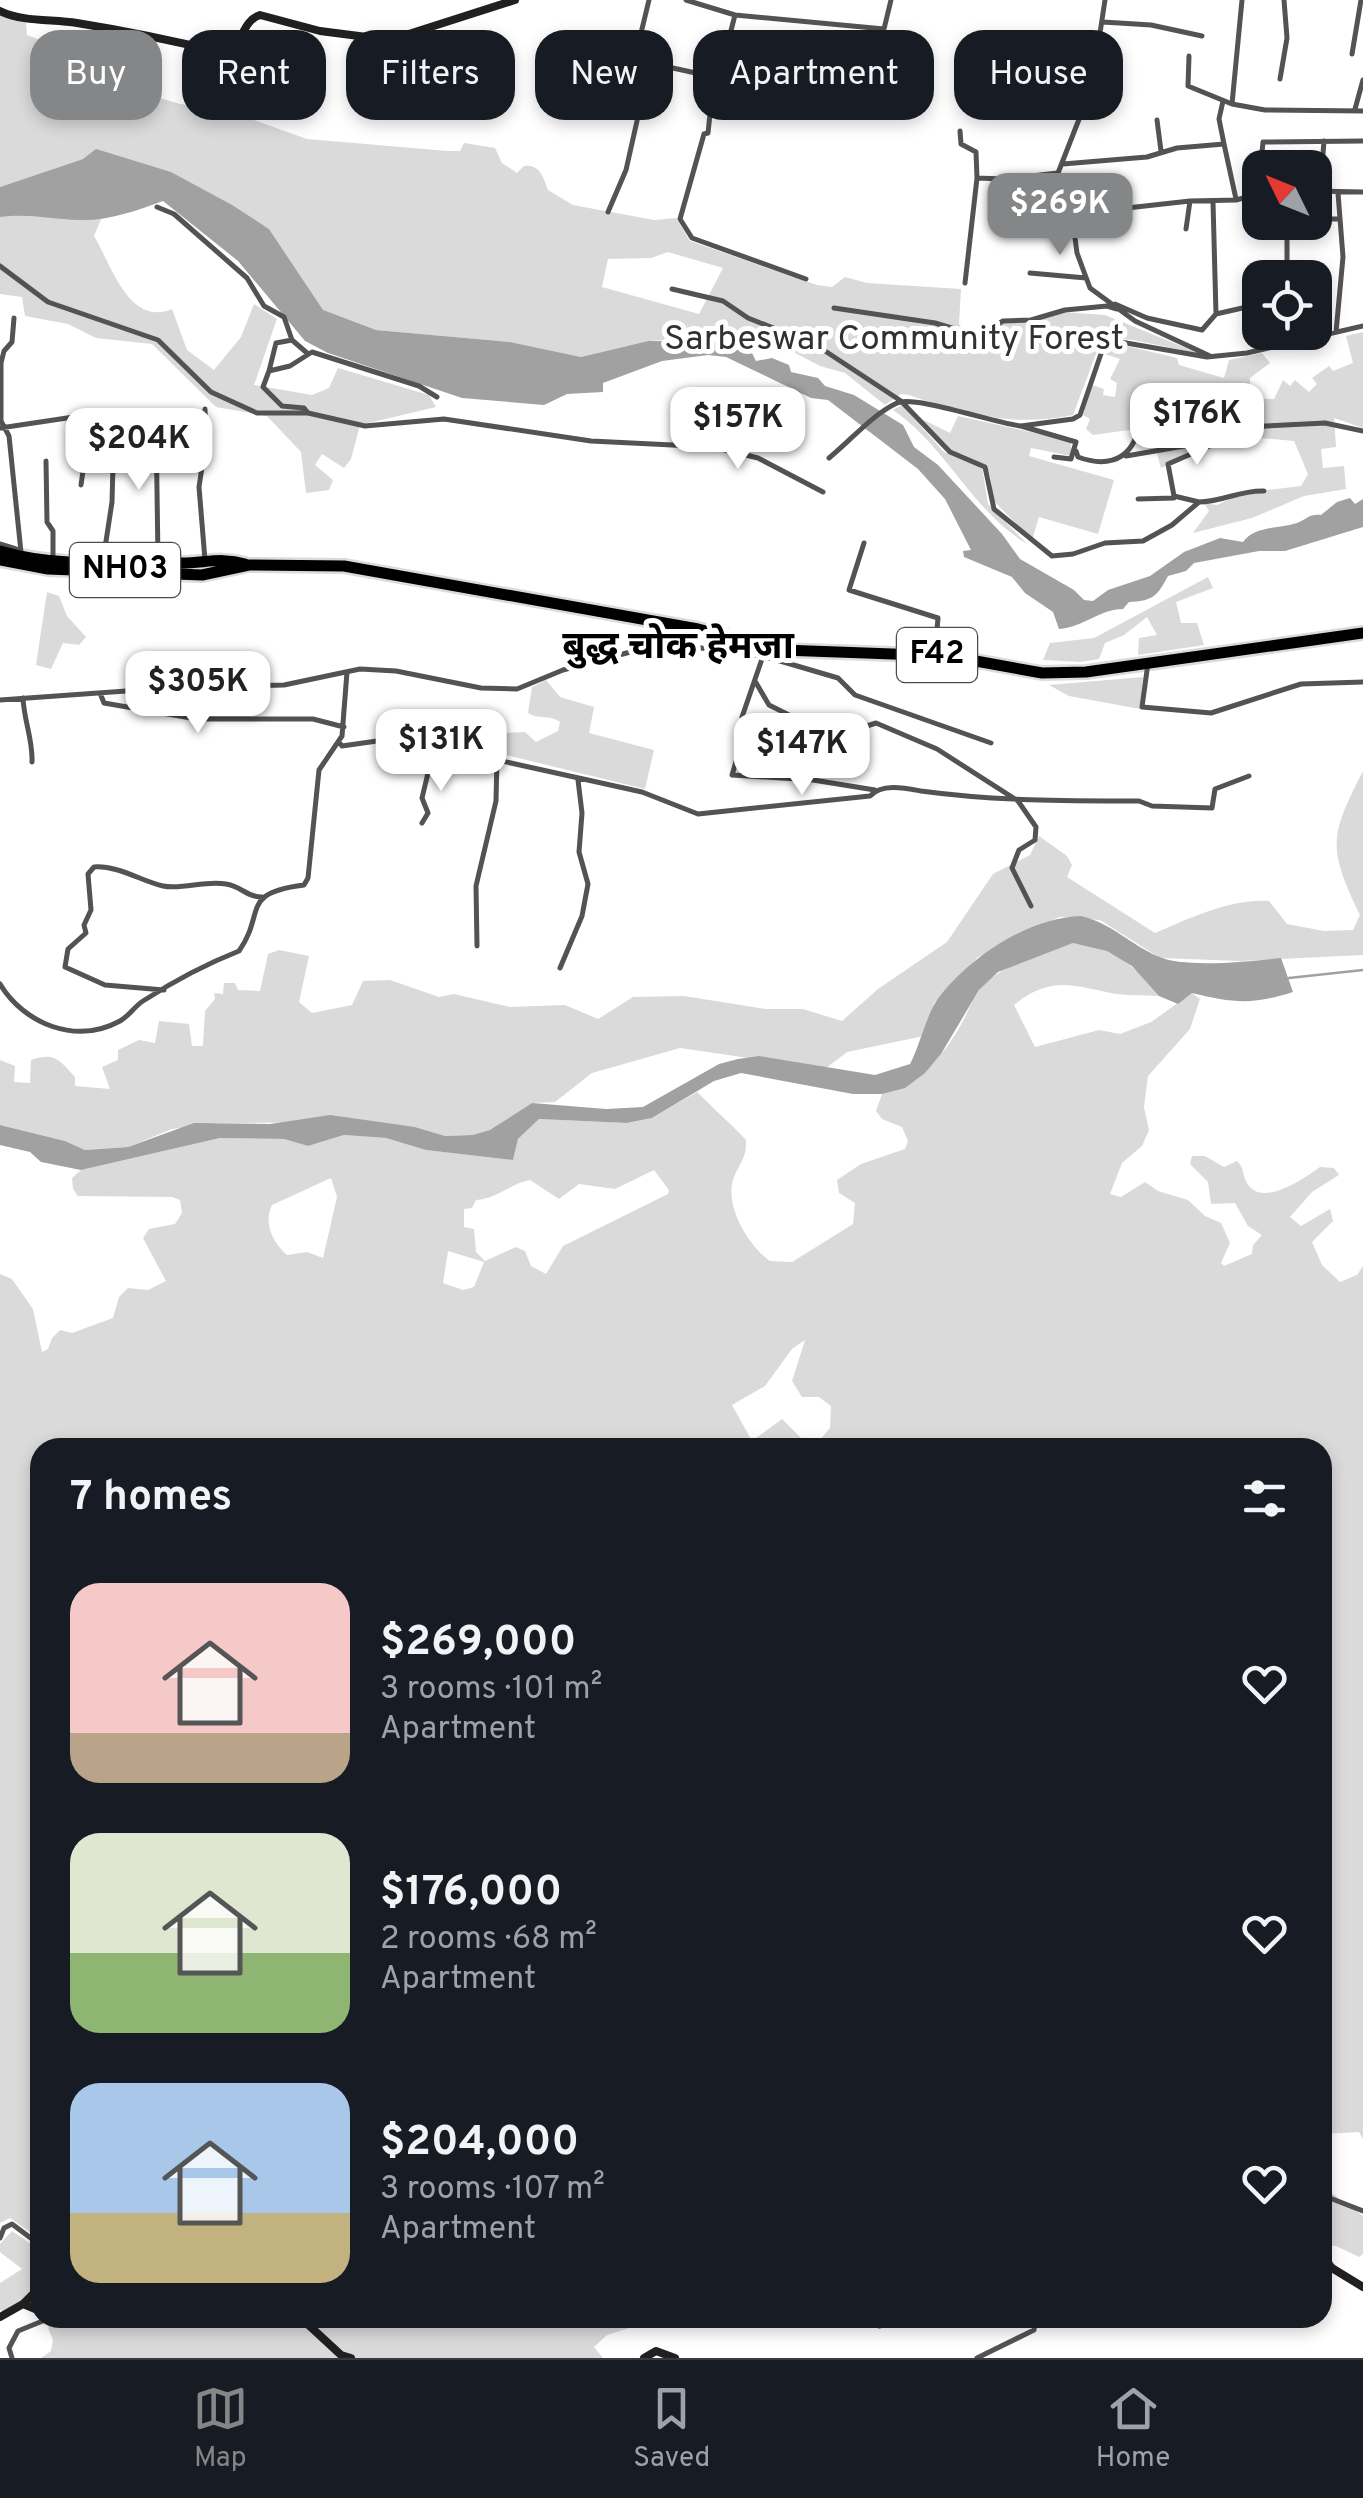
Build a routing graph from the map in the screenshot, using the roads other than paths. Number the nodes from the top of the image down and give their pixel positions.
1 (516, 0) edge
2 (649, 0) edge
3 (686, 0) edge
4 (891, 0) edge
5 (1105, 0) edge
6 (1242, 0) edge
7 (1284, 0) edge
8 (1361, 0) edge
9 (0, 12) edge
10 (735, 15) junction
11 (1103, 22) junction
12 (642, 30) edge
13 (731, 30) edge
14 (1202, 36) dead end
15 (1352, 54) dead end
16 (1188, 56) dead end
17 (1280, 79) dead end
18 (1363, 80) edge
19 (1223, 101) junction
20 (1232, 104) junction
21 (1355, 109) junction
22 (1363, 110) edge
23 (637, 120) edge
24 (709, 120) edge
25 (1157, 120) dead end
26 (960, 131) dead end
27 (1363, 141) edge
28 (1324, 142) junction
29 (1224, 144) junction
30 (1262, 150) edge
31 (1323, 150) edge
32 (1160, 151) junction
33 (1062, 164) junction
34 (1058, 173) junction
35 (978, 178) junction
36 (1332, 192) edge
37 (1363, 192) edge
38 (1338, 193) junction
39 (1242, 198) edge
40 (1190, 200) junction
41 (1236, 200) junction
42 (1213, 201) junction
43 (158, 208) dead end
44 (608, 212) dead end
45 (1072, 214) junction
46 (1332, 219) edge
47 (1339, 219) junction
48 (1186, 229) dead end
49 (0, 266) edge
50 (1030, 273) dead end
51 (1086, 278) junction
52 (806, 279) dead end
53 (965, 284) dead end
54 (672, 288) dead end
55 (1112, 302) junction
56 (834, 308) dead end
57 (1242, 308) edge
58 (1124, 314) junction
59 (1216, 314) junction
60 (14, 318) dead end
61 (1363, 326) edge
62 (1336, 332) junction
63 (292, 340) junction
64 (307, 353) junction
65 (1210, 356) junction
66 (270, 371) junction
67 (437, 397) dead end
68 (898, 403) junction
69 (205, 408) dead end
70 (308, 413) junction
71 (86, 415) dead end
72 (156, 422) dead end
73 (1021, 426) junction
74 (3, 428) edge
75 (1363, 432) edge
76 (1136, 438) dead end
77 (1224, 440) junction
78 (1076, 448) junction
79 (1126, 456) junction
80 (1054, 457) dead end
81 (828, 458) dead end
82 (46, 460) dead end
83 (156, 461) junction
84 (112, 465) junction
85 (82, 484) dead end
86 (1264, 491) dead end
87 (824, 492) dead end
88 (1177, 498) junction
89 (1138, 499) dead end
90 (1198, 502) junction
91 (864, 543) dead end
92 (0, 547) edge
93 (23, 554) junction
94 (0, 560) edge
95 (52, 560) junction
96 (205, 560) junction
97 (104, 561) junction
98 (158, 562) junction
99 (249, 565) junction
100 (513, 594) joint
101 (686, 627) junction
102 (1362, 634) edge
103 (678, 645) junction
104 (935, 655) junction
105 (763, 656) junction
106 (1148, 663) junction
107 (348, 672) junction
108 (755, 681) junction
109 (1363, 682) edge
110 (100, 693) junction
111 (23, 698) junction
112 (0, 700) edge
113 (748, 722) junction
114 (811, 726) junction
115 (344, 727) junction
116 (339, 742) junction
117 (992, 743) dead end
118 (434, 748) junction
119 (498, 759) junction
120 (32, 762) dead end
121 (1250, 776) dead end
122 (578, 780) junction
123 (876, 790) junction
124 (1018, 801) junction
125 (422, 823) dead end
126 (262, 898) junction
127 (1031, 906) dead end
128 (477, 946) dead end
129 (560, 968) dead end
130 (0, 984) edge
131 (164, 990) junction
132 (1332, 2198) edge
133 (1363, 2211) edge
134 (0, 2238) edge
135 (30, 2238) edge
136 (1333, 2268) edge
137 (1363, 2287) edge
138 (30, 2296) edge
139 (22, 2304) junction
140 (30, 2307) edge
141 (0, 2317) edge
142 (30, 2326) edge
143 (312, 2328) edge
144 (1034, 2328) edge
145 (12, 2358) edge
146 (351, 2358) edge
147 (644, 2358) edge
148 (675, 2358) edge
149 (977, 2358) edge

1 - 9 main road
2 - 12 street
3 - 10 street
4 - 10 street
5 - 11 street
6 - 20 street
7 - 17 street
8 - 15 street
10 - 13 street
11 - 14 street
11 - 33 street
16 - 19 street
18 - 21 street
19 - 20 street
19 - 29 street
20 - 21 street
21 - 22 street
23 - 44 street
24 - 52 street
25 - 32 street
26 - 35 street
27 - 28 street
28 - 30 street
28 - 31 street
29 - 32 street
29 - 41 street
32 - 33 street
33 - 34 street
34 - 35 street
34 - 45 street
35 - 53 street
36 - 38 street
37 - 38 street
38 - 47 street
39 - 41 street
40 - 42 street
40 - 45 street
40 - 48 street
41 - 42 street
42 - 59 street
43 - 63 street
45 - 51 street
46 - 47 street
47 - 62 street
49 - 70 street
50 - 51 street
51 - 55 street
54 - 68 street
55 - 58 street
55 - 59 street
56 - 58 street
57 - 59 street
58 - 65 street
60 - 74 street
61 - 62 street
62 - 65 street
63 - 64 street
63 - 66 street
64 - 66 street
64 - 67 street
65 - 73 street
66 - 70 street
68 - 73 street
68 - 81 street
68 - 90 street
69 - 96 street
70 - 87 street
71 - 74 street
72 - 83 street
73 - 78 street
74 - 93 street
75 - 77 street
76 - 79 street
77 - 79 street
77 - 88 street
78 - 79 street
78 - 80 street
82 - 95 street
83 - 84 street
83 - 98 street
84 - 85 street
84 - 97 street
86 - 90 street
88 - 89 street
88 - 90 street
91 - 104 street
92 - 93 highway
93 - 95 highway
94 - 99 highway, NH03
95 - 97 highway
96 - 98 highway
96 - 99 highway
97 - 98 highway
99 - 100 highway, NH03
100 - 101 highway, F42
101 - 103 street
101 - 104 highway, F42
102 - 106 highway, F42
103 - 105 street
103 - 107 street
104 - 106 highway, F42
105 - 108 street
105 - 117 street
106 - 109 street
107 - 110 street
107 - 115 street
108 - 113 street
108 - 114 street
110 - 111 street
110 - 115 street
111 - 112 street
111 - 120 street
113 - 114 street
113 - 123 street
114 - 124 street
115 - 116 street
116 - 118 street
116 - 126 street
118 - 119 street
118 - 125 street
119 - 122 street
119 - 128 street
121 - 124 street
122 - 123 street
122 - 129 street
123 - 124 street
124 - 127 street
126 - 131 street
126 - 131 street
130 - 131 street
132 - 133 street
134 - 135 street
136 - 137 main road
138 - 139 main road
139 - 140 main road
139 - 141 main road
142 - 145 street
143 - 146 main road
144 - 149 street
147 - 148 main road

